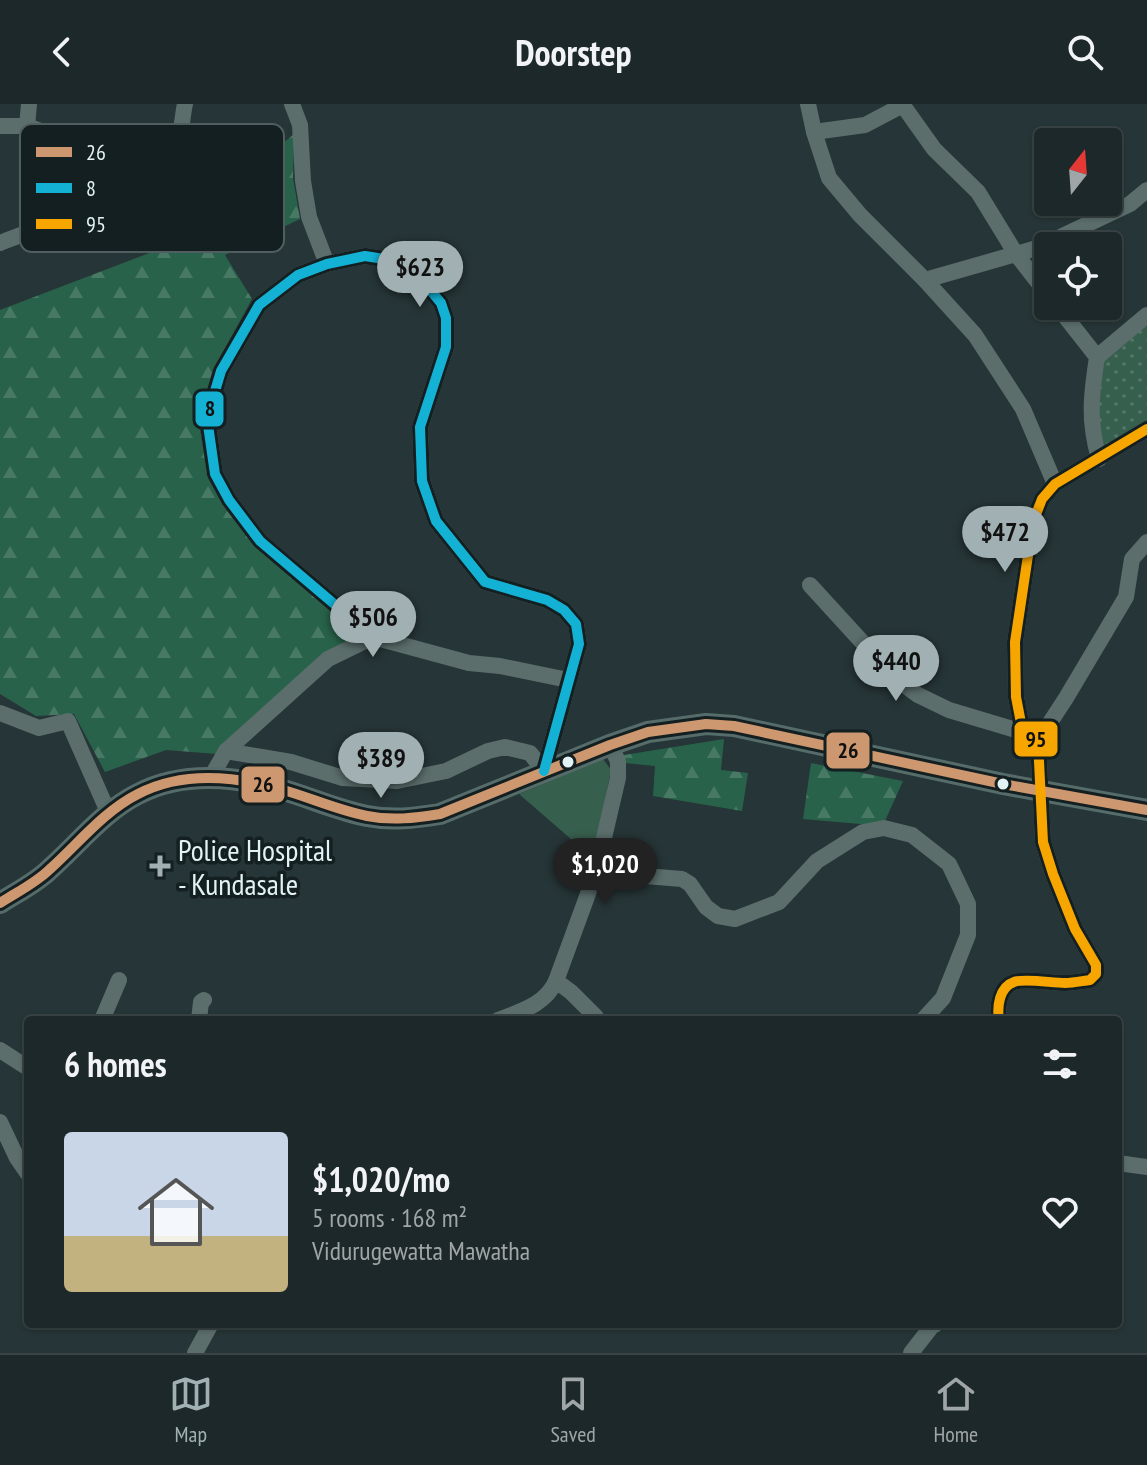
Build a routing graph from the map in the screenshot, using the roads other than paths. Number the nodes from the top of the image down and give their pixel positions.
1 (29, 104) edge
2 (185, 104) edge
3 (292, 104) edge
4 (808, 104) edge
5 (903, 104) edge
6 (27, 124) edge
7 (181, 124) edge
8 (814, 132) junction
9 (1147, 190) edge
10 (20, 235) edge
11 (0, 243) edge
12 (1016, 254) junction
13 (327, 264) junction
14 (1034, 277) edge
15 (925, 280) junction
16 (1147, 315) edge
17 (1068, 320) edge
18 (1097, 357) junction
19 (1147, 429) edge
20 (1099, 459) junction
21 (1055, 484) junction
22 (1147, 542) edge
23 (810, 585) dead end
24 (373, 637) junction
25 (568, 680) junction
26 (0, 713) edge
27 (1038, 741) junction
28 (610, 745) junction
29 (226, 751) junction
30 (544, 771) junction
31 (211, 777) junction
32 (1040, 790) junction
33 (1147, 810) edge
34 (109, 814) junction
35 (596, 872) junction
36 (0, 903) edge
37 (119, 980) dead end
38 (556, 981) junction
39 (204, 1000) dead end
40 (529, 1014) edge
41 (104, 1016) edge
42 (199, 1016) edge
43 (595, 1016) edge
44 (927, 1016) edge
45 (998, 1016) edge
46 (0, 1050) edge
47 (24, 1065) edge
48 (0, 1122) edge
49 (1122, 1164) edge
50 (1147, 1167) edge
51 (24, 1168) edge
52 (209, 1328) edge
53 (930, 1328) edge
54 (197, 1353) edge
55 (911, 1353) edge

1 - 6 street
2 - 7 street
3 - 13 street
4 - 8 street
5 - 8 street
5 - 12 street
8 - 15 street
9 - 12 street
10 - 11 street
12 - 14 street
12 - 15 street
13 - 24 street
13 - 25 street
15 - 21 street
16 - 18 street
17 - 18 street
18 - 20 street
19 - 20 street
20 - 21 street
21 - 27 street
22 - 27 street
23 - 27 street
24 - 25 street
24 - 29 street
25 - 30 street
26 - 34 street
27 - 32 street
28 - 30 highway
28 - 32 highway
28 - 35 street
29 - 30 street
29 - 31 street
30 - 31 highway
31 - 34 highway
32 - 33 highway
32 - 45 street
34 - 36 highway
35 - 38 street
35 - 44 street
37 - 41 street
38 - 40 street
38 - 43 street
39 - 42 street
46 - 47 street
48 - 51 street
49 - 50 street
52 - 54 street
53 - 55 street

